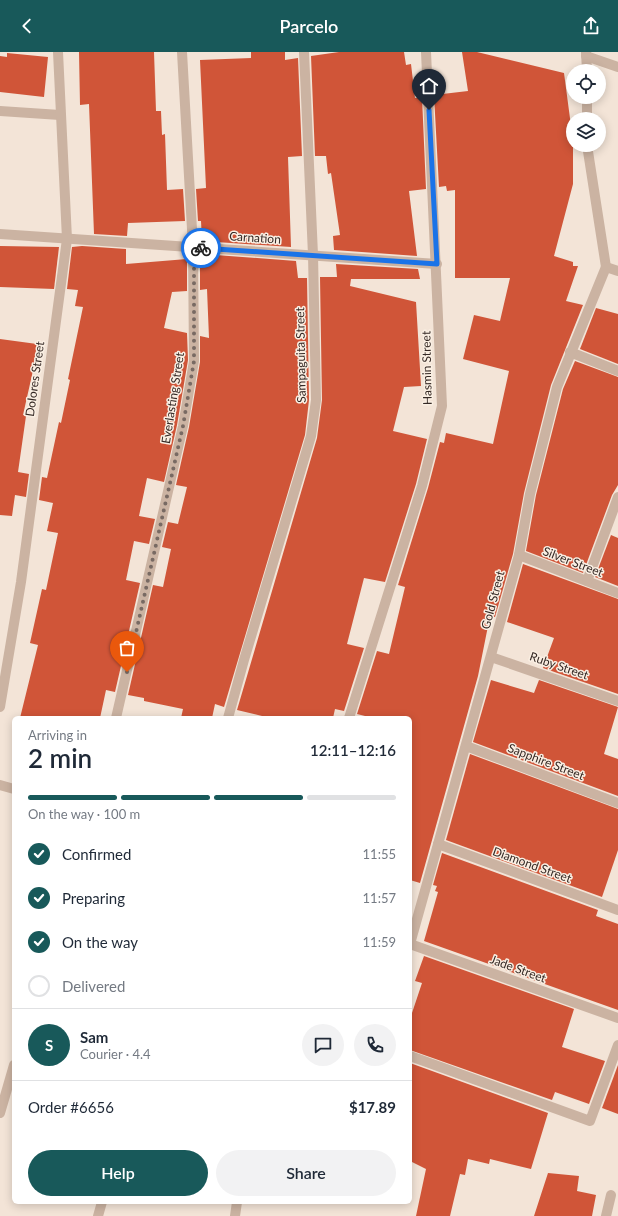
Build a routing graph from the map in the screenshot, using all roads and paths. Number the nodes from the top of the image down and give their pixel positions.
1 (58, 52) edge
2 (182, 52) edge
3 (304, 52) edge
4 (426, 52) edge
5 (586, 54) edge
6 (618, 67) edge
7 (0, 111) edge
8 (60, 115) junction
9 (588, 152) edge
10 (0, 234) edge
11 (67, 239) junction
12 (194, 247) junction
13 (313, 256) junction
14 (437, 264) junction
15 (606, 267) junction
16 (618, 271) edge
17 (570, 352) junction
18 (618, 371) edge
19 (618, 497) edge
20 (519, 555) junction
21 (588, 581) junction
22 (618, 593) edge
23 (491, 656) junction
24 (618, 700) edge
25 (0, 707) edge
26 (116, 716) edge
27 (229, 716) edge
28 (350, 716) edge
29 (466, 746) junction
30 (0, 785) edge
31 (12, 788) edge
32 (618, 803) edge
33 (438, 844) junction
34 (618, 910) edge
35 (412, 937) edge
36 (412, 945) edge
37 (618, 1018) edge
38 (618, 1045) edge
39 (412, 1057) edge
40 (12, 1072) edge
41 (0, 1113) edge
42 (611, 1195) dead end
43 (101, 1204) edge
44 (237, 1204) edge
45 (98, 1216) edge
46 (235, 1216) edge
47 (606, 1216) edge

1 - 8 street, Dolores Street
2 - 12 street, Everlasting Street
3 - 13 street, Sampaguita Street
4 - 14 street, Hasmin Street
5 - 6 street
7 - 8 street
8 - 11 street, Dolores Street
9 - 15 street
10 - 11 street, Carnation
11 - 12 street, Carnation
11 - 25 street, Dolores Street
12 - 13 street, Carnation
12 - 26 street, Everlasting Street
13 - 14 street, Carnation
13 - 27 street, Sampaguita Street
14 - 28 street, Hasmin Street
15 - 16 street
15 - 17 street, Gold Street
17 - 18 street
17 - 20 street, Gold Street
19 - 21 street
20 - 21 street, Silver Street
20 - 23 street, Gold Street
21 - 22 street, Silver Street
23 - 24 street, Ruby Street
23 - 29 street, Gold Street
29 - 32 street, Sapphire Street
29 - 33 street, Gold Street
30 - 31 street
33 - 34 street, Diamond Street
33 - 35 street, Gold Street
36 - 37 street, Jade Street
38 - 39 street
40 - 41 street
42 - 47 street
43 - 45 street
44 - 46 street

